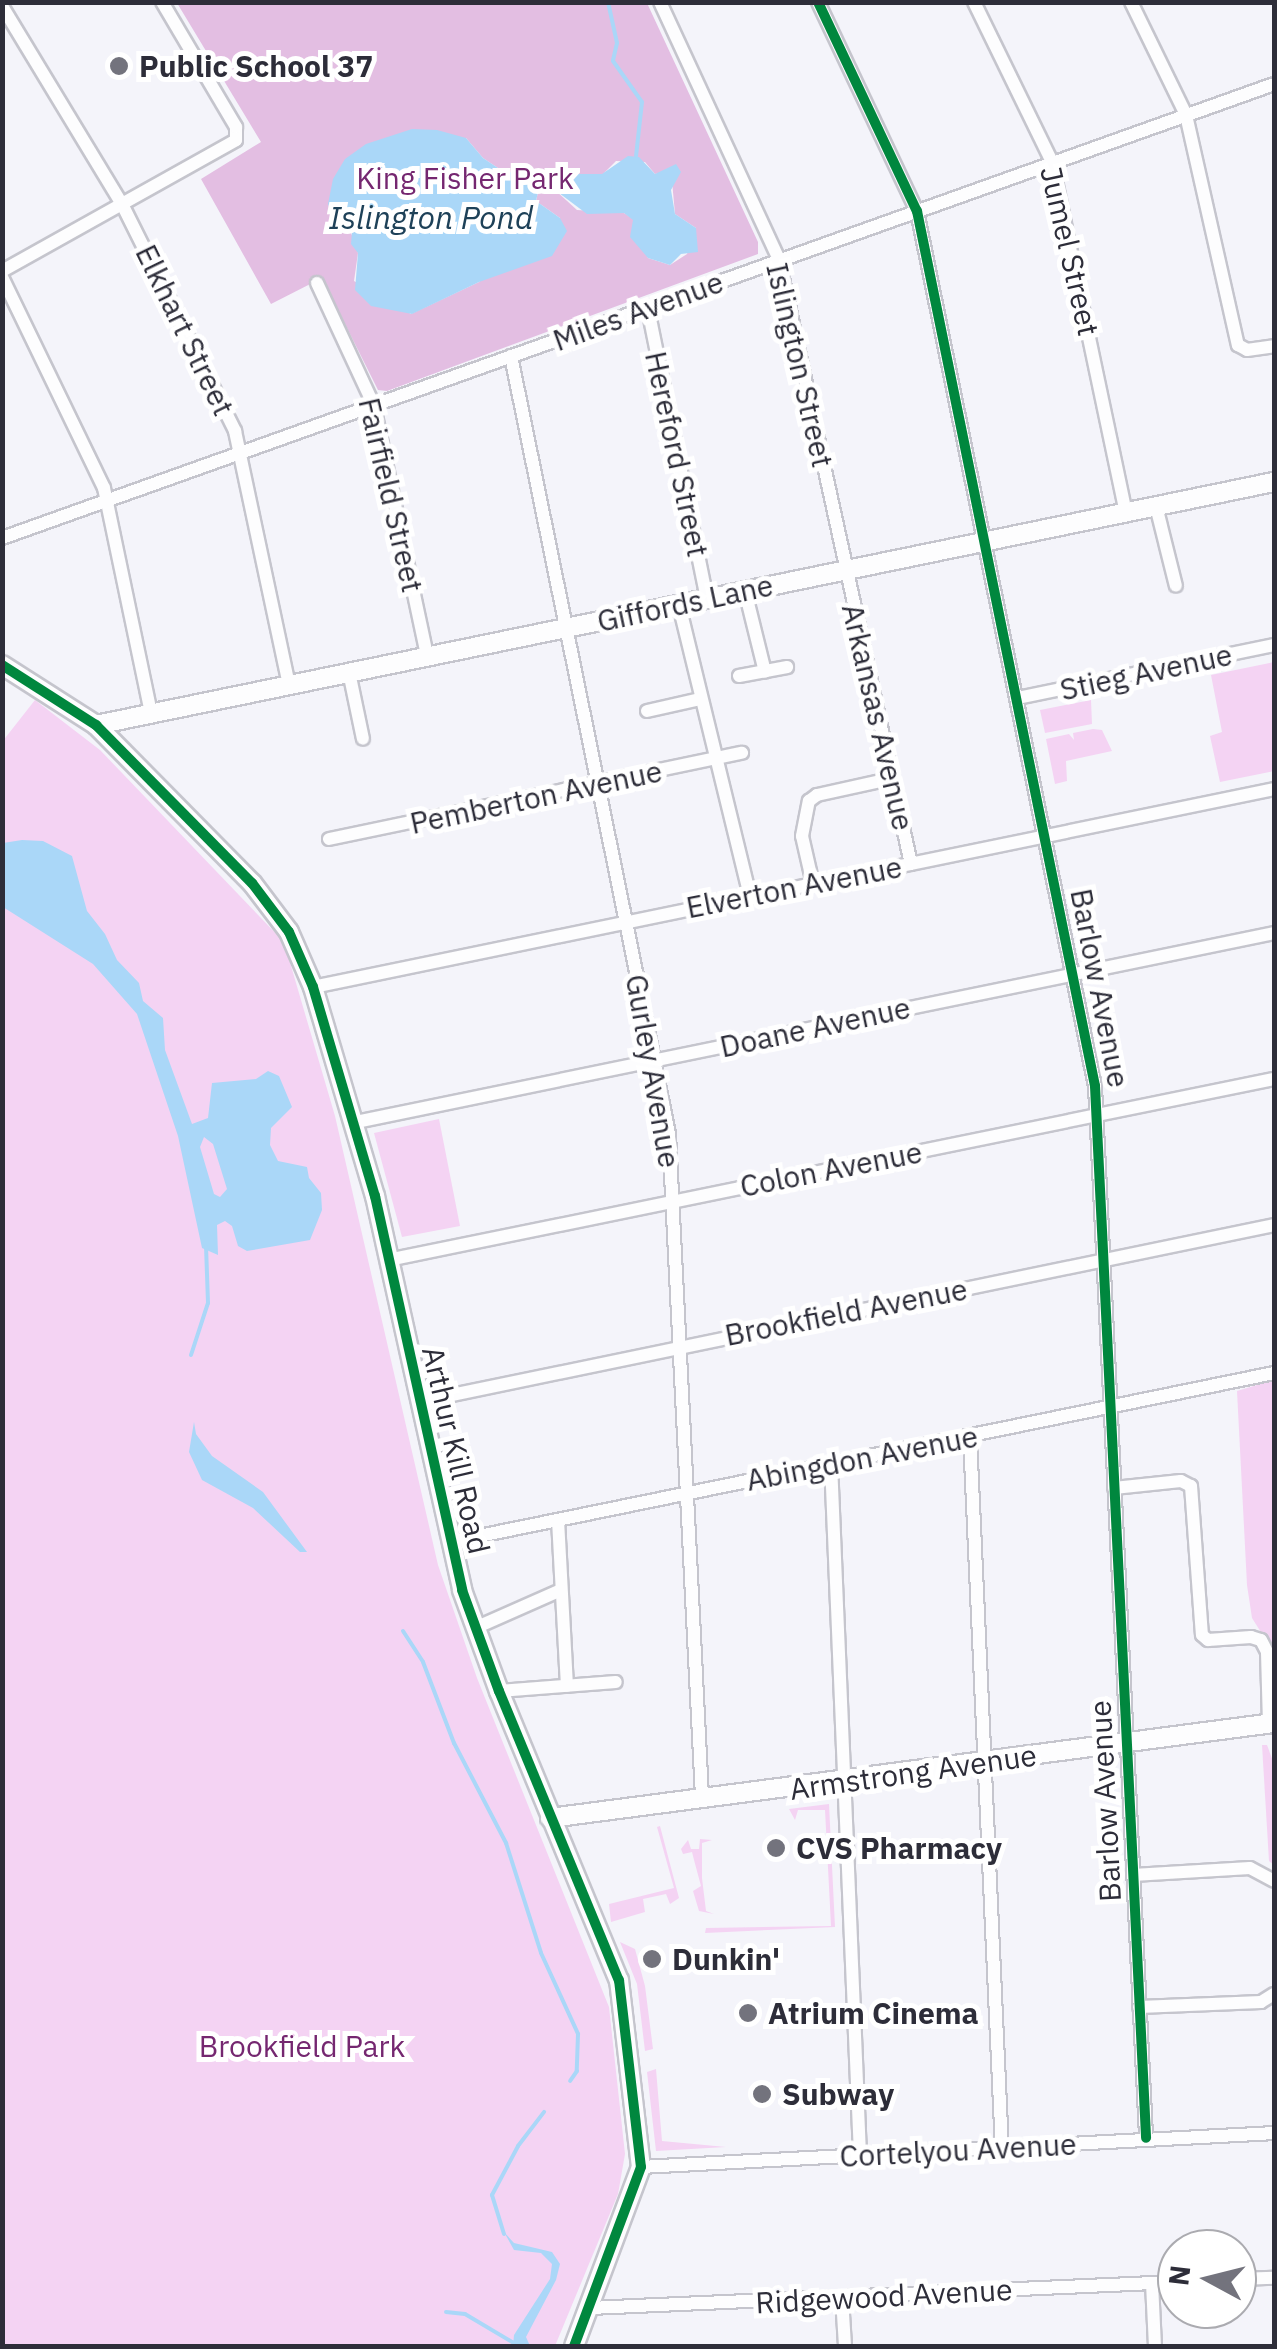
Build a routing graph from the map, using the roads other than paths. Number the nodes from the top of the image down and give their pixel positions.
1 (162, 2) edge
2 (660, 2) edge
3 (818, 2) edge
4 (974, 2) edge
5 (1131, 2) edge
6 (2, 6) edge
7 (1274, 84) edge
8 (1186, 115) junction
9 (1052, 162) junction
10 (122, 204) junction
11 (917, 211) junction
12 (779, 260) junction
13 (2, 274) edge
14 (317, 284) dead end
15 (648, 309) junction
16 (1274, 346) edge
17 (511, 356) junction
18 (374, 406) junction
19 (242, 453) junction
20 (1274, 482) edge
21 (108, 500) junction
22 (1156, 506) junction
23 (1126, 513) junction
24 (2, 538) edge
25 (986, 542) junction
26 (844, 570) junction
27 (1176, 586) dead end
28 (746, 590) junction
29 (707, 598) junction
30 (679, 605) junction
31 (567, 627) junction
32 (1274, 645) edge
33 (426, 656) junction
34 (2, 665) edge
35 (788, 667) dead end
36 (348, 672) junction
37 (765, 672) junction
38 (739, 676) dead end
39 (289, 684) junction
40 (1018, 698) junction
41 (700, 699) junction
42 (647, 711) dead end
43 (152, 713) junction
44 (96, 725) junction
45 (363, 738) dead end
46 (742, 753) dead end
47 (716, 758) junction
48 (890, 779) junction
49 (599, 784) junction
50 (1274, 790) edge
51 (1046, 836) junction
52 (329, 840) dead end
53 (911, 864) junction
54 (812, 884) junction
55 (750, 897) junction
56 (626, 921) junction
57 (1274, 933) edge
58 (1074, 974) junction
59 (313, 986) junction
60 (655, 1060) junction
61 (1274, 1079) edge
62 (1098, 1116) junction
63 (356, 1122) junction
64 (674, 1201) junction
65 (1274, 1225) edge
66 (388, 1260) junction
67 (1103, 1260) junction
68 (680, 1346) junction
69 (1274, 1372) edge
70 (418, 1402) junction
71 (1110, 1408) junction
72 (970, 1437) junction
73 (831, 1464) junction
74 (1114, 1488) junction
75 (686, 1494) junction
76 (558, 1520) junction
77 (450, 1542) junction
78 (561, 1590) junction
79 (475, 1628) junction
80 (616, 1682) dead end
81 (567, 1686) junction
82 (499, 1691) junction
83 (1272, 1724) edge
84 (1127, 1743) junction
85 (984, 1762) junction
86 (844, 1782) junction
87 (702, 1798) junction
88 (550, 1818) junction
89 (1133, 1875) junction
90 (1274, 1882) edge
91 (1274, 1994) edge
92 (1139, 2007) junction
93 (1274, 2133) edge
94 (1146, 2138) junction
95 (1002, 2149) junction
96 (860, 2156) junction
97 (641, 2168) junction
98 (1152, 2283) junction
99 (1157, 2283) edge
100 (842, 2298) junction
101 (590, 2308) junction
102 (574, 2346) edge
103 (844, 2346) edge
104 (1155, 2346) edge

1 - 10 street
2 - 12 street, Islington Street
3 - 11 street, Barlow Avenue
4 - 9 street, Jumel Street
5 - 8 street
6 - 10 street, Elkhart Street
7 - 8 street, Miles Avenue
8 - 9 street, Miles Avenue
8 - 16 street
9 - 11 street, Miles Avenue
9 - 23 street, Jumel Street
10 - 13 street
10 - 19 street, Elkhart Street
11 - 12 street, Miles Avenue
11 - 25 street, Barlow Avenue
12 - 15 street, Miles Avenue
12 - 26 street, Islington Street
13 - 21 street
14 - 18 street, Fairfield Street
15 - 17 street, Miles Avenue
15 - 29 street, Hereford Street
17 - 18 street, Miles Avenue
17 - 31 street, Gurley Avenue
18 - 19 street, Miles Avenue
18 - 33 street, Fairfield Street
19 - 21 street, Miles Avenue
19 - 39 street, Elkhart Street
20 - 22 street, Giffords Lane
21 - 24 street, Miles Avenue
21 - 43 street
22 - 23 street, Giffords Lane
22 - 27 street
23 - 25 street, Giffords Lane
25 - 26 street, Giffords Lane
25 - 40 street, Barlow Avenue
26 - 28 street, Giffords Lane
26 - 48 street, Arkansas Avenue
28 - 29 street, Giffords Lane
28 - 37 street
29 - 30 street, Giffords Lane
30 - 31 street, Giffords Lane
30 - 41 street
31 - 33 street, Giffords Lane
31 - 49 street, Gurley Avenue
32 - 40 street, Stieg Avenue
33 - 36 street, Giffords Lane
34 - 44 street, Arthur Kill Road
35 - 37 street
36 - 39 street, Giffords Lane
36 - 45 street
37 - 38 street
39 - 43 street, Giffords Lane
40 - 51 street, Barlow Avenue
41 - 42 street
41 - 47 street
43 - 44 street, Giffords Lane
44 - 59 street, Arthur Kill Road
46 - 47 street, Pemberton Avenue
47 - 49 street, Pemberton Avenue
47 - 55 street
48 - 53 street, Arkansas Avenue
48 - 54 street
49 - 52 street, Pemberton Avenue
49 - 56 street, Gurley Avenue
50 - 51 street, Elverton Avenue
51 - 53 street, Elverton Avenue
51 - 58 street, Barlow Avenue
53 - 54 street, Elverton Avenue
54 - 55 street, Elverton Avenue
55 - 56 street, Elverton Avenue
56 - 59 street, Elverton Avenue
56 - 60 street, Gurley Avenue
57 - 58 street, Doane Avenue
58 - 60 street, Doane Avenue
58 - 62 street, Barlow Avenue
59 - 63 street, Arthur Kill Road
60 - 63 street, Doane Avenue
60 - 64 street, Gurley Avenue
61 - 62 street, Colon Avenue
62 - 64 street, Colon Avenue
62 - 67 street, Barlow Avenue
63 - 66 street, Arthur Kill Road
64 - 66 street, Colon Avenue
64 - 68 street, Gurley Avenue
65 - 67 street, Brookfield Avenue
66 - 70 street, Arthur Kill Road
67 - 68 street, Brookfield Avenue
67 - 71 street, Barlow Avenue
68 - 70 street, Brookfield Avenue
68 - 75 street, Gurley Avenue
69 - 71 street, Abingdon Avenue
70 - 77 street, Arthur Kill Road
71 - 72 street, Abingdon Avenue
71 - 74 street, Barlow Avenue
72 - 73 street, Abingdon Avenue
72 - 85 street
73 - 75 street, Abingdon Avenue
73 - 86 street
74 - 83 street
74 - 84 street, Barlow Avenue
75 - 76 street, Abingdon Avenue
75 - 87 street, Gurley Avenue
76 - 77 street, Abingdon Avenue
76 - 78 street
77 - 79 street, Arthur Kill Road
78 - 79 street
78 - 81 street
79 - 82 street, Arthur Kill Road
80 - 81 street
81 - 82 street
82 - 88 street, Arthur Kill Road
83 - 84 street, Armstrong Avenue
84 - 85 street, Armstrong Avenue
84 - 89 street, Barlow Avenue
85 - 86 street, Armstrong Avenue
85 - 95 street
86 - 87 street, Armstrong Avenue
86 - 96 street
87 - 88 street, Armstrong Avenue
88 - 97 street, Arthur Kill Road
89 - 90 street
89 - 92 street, Barlow Avenue
91 - 92 street
92 - 94 street, Barlow Avenue
93 - 94 street, Cortelyou Avenue
94 - 95 street, Cortelyou Avenue
95 - 96 street, Cortelyou Avenue
96 - 97 street, Cortelyou Avenue
97 - 101 street, Arthur Kill Road
98 - 99 street, Ridgewood Avenue
98 - 100 street, Ridgewood Avenue
98 - 104 street
100 - 101 street, Ridgewood Avenue
100 - 103 street
101 - 102 street, Arthur Kill Road

